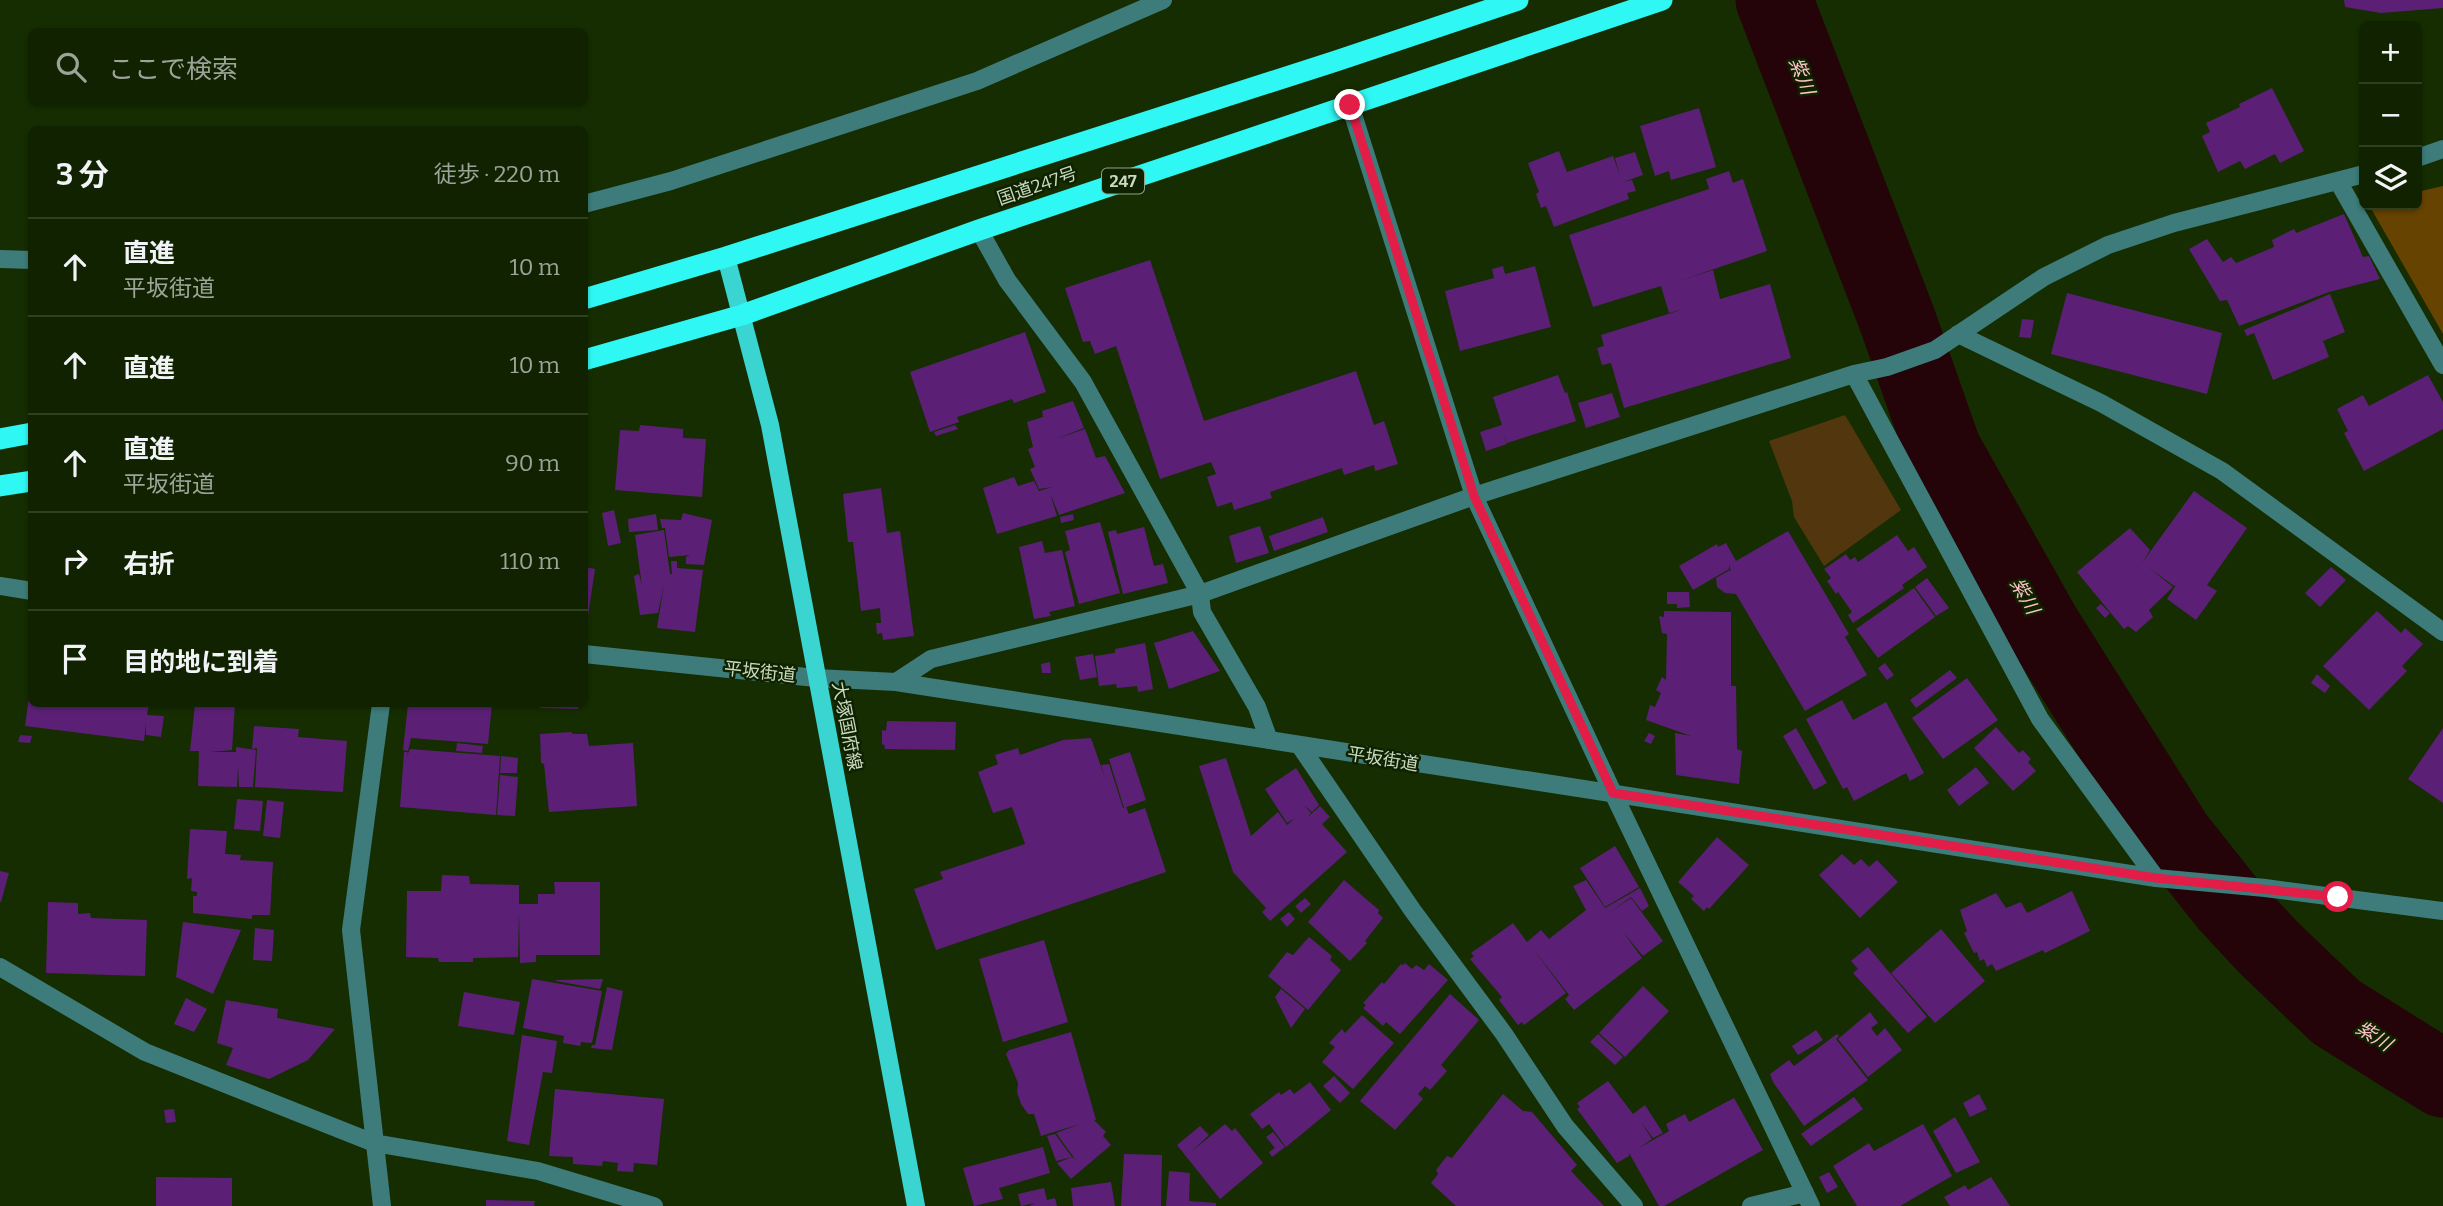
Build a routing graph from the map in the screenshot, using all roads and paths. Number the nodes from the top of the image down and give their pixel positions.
1 (1164, 0) edge
2 (1518, 0) edge
3 (1662, 0) edge
4 (1350, 105) junction
5 (2443, 149) edge
6 (2422, 156) edge
7 (2359, 176) edge
8 (2339, 183) junction
9 (588, 203) edge
10 (979, 230) junction
11 (726, 257) junction
12 (0, 259) edge
13 (28, 260) edge
14 (588, 298) edge
15 (742, 315) junction
16 (1958, 334) junction
17 (588, 358) edge
18 (2443, 365) edge
19 (1854, 374) junction
20 (28, 434) edge
21 (0, 439) edge
22 (28, 482) edge
23 (0, 486) edge
24 (1474, 496) junction
25 (0, 586) edge
26 (28, 590) edge
27 (1200, 594) junction
28 (2443, 632) edge
29 (588, 654) edge
30 (816, 678) junction
31 (896, 682) junction
32 (382, 707) edge
33 (1269, 740) junction
34 (1300, 746) junction
35 (1613, 793) junction
36 (2156, 878) junction
37 (2443, 911) edge
38 (0, 967) edge
39 (374, 1143) junction
40 (1808, 1199) edge
41 (382, 1206) edge
42 (654, 1206) edge
43 (916, 1206) edge
44 (1634, 1206) edge
45 (1751, 1206) edge

1 - 9 street
2 - 11 highway, 国道247号
3 - 4 highway, 国道247号 / 247
4 - 10 highway, 国道247号 / 247
4 - 24 street
5 - 6 street
7 - 8 street
8 - 16 street
8 - 18 street
10 - 15 highway, 国道247号 / 247
10 - 27 street
11 - 14 highway, 国道247号
11 - 15 main road, 大塚国府線
12 - 13 street
15 - 17 highway, 国道247号 / 247
15 - 30 main road, 大塚国府線
16 - 19 street
16 - 28 street
19 - 24 street
19 - 36 street
20 - 21 highway
22 - 23 highway
24 - 27 street
24 - 35 street
25 - 26 street
27 - 31 street
27 - 33 street
29 - 30 street, 平坂街道
30 - 31 street, 平坂街道
30 - 43 main road, 大塚国府線
31 - 33 street, 平坂街道
32 - 39 street
33 - 34 street, 平坂街道
34 - 35 street, 平坂街道
34 - 44 street
35 - 36 street, 平坂街道
35 - 40 street
36 - 37 street, 平坂街道
38 - 39 street
39 - 41 street
39 - 42 street
40 - 45 street

